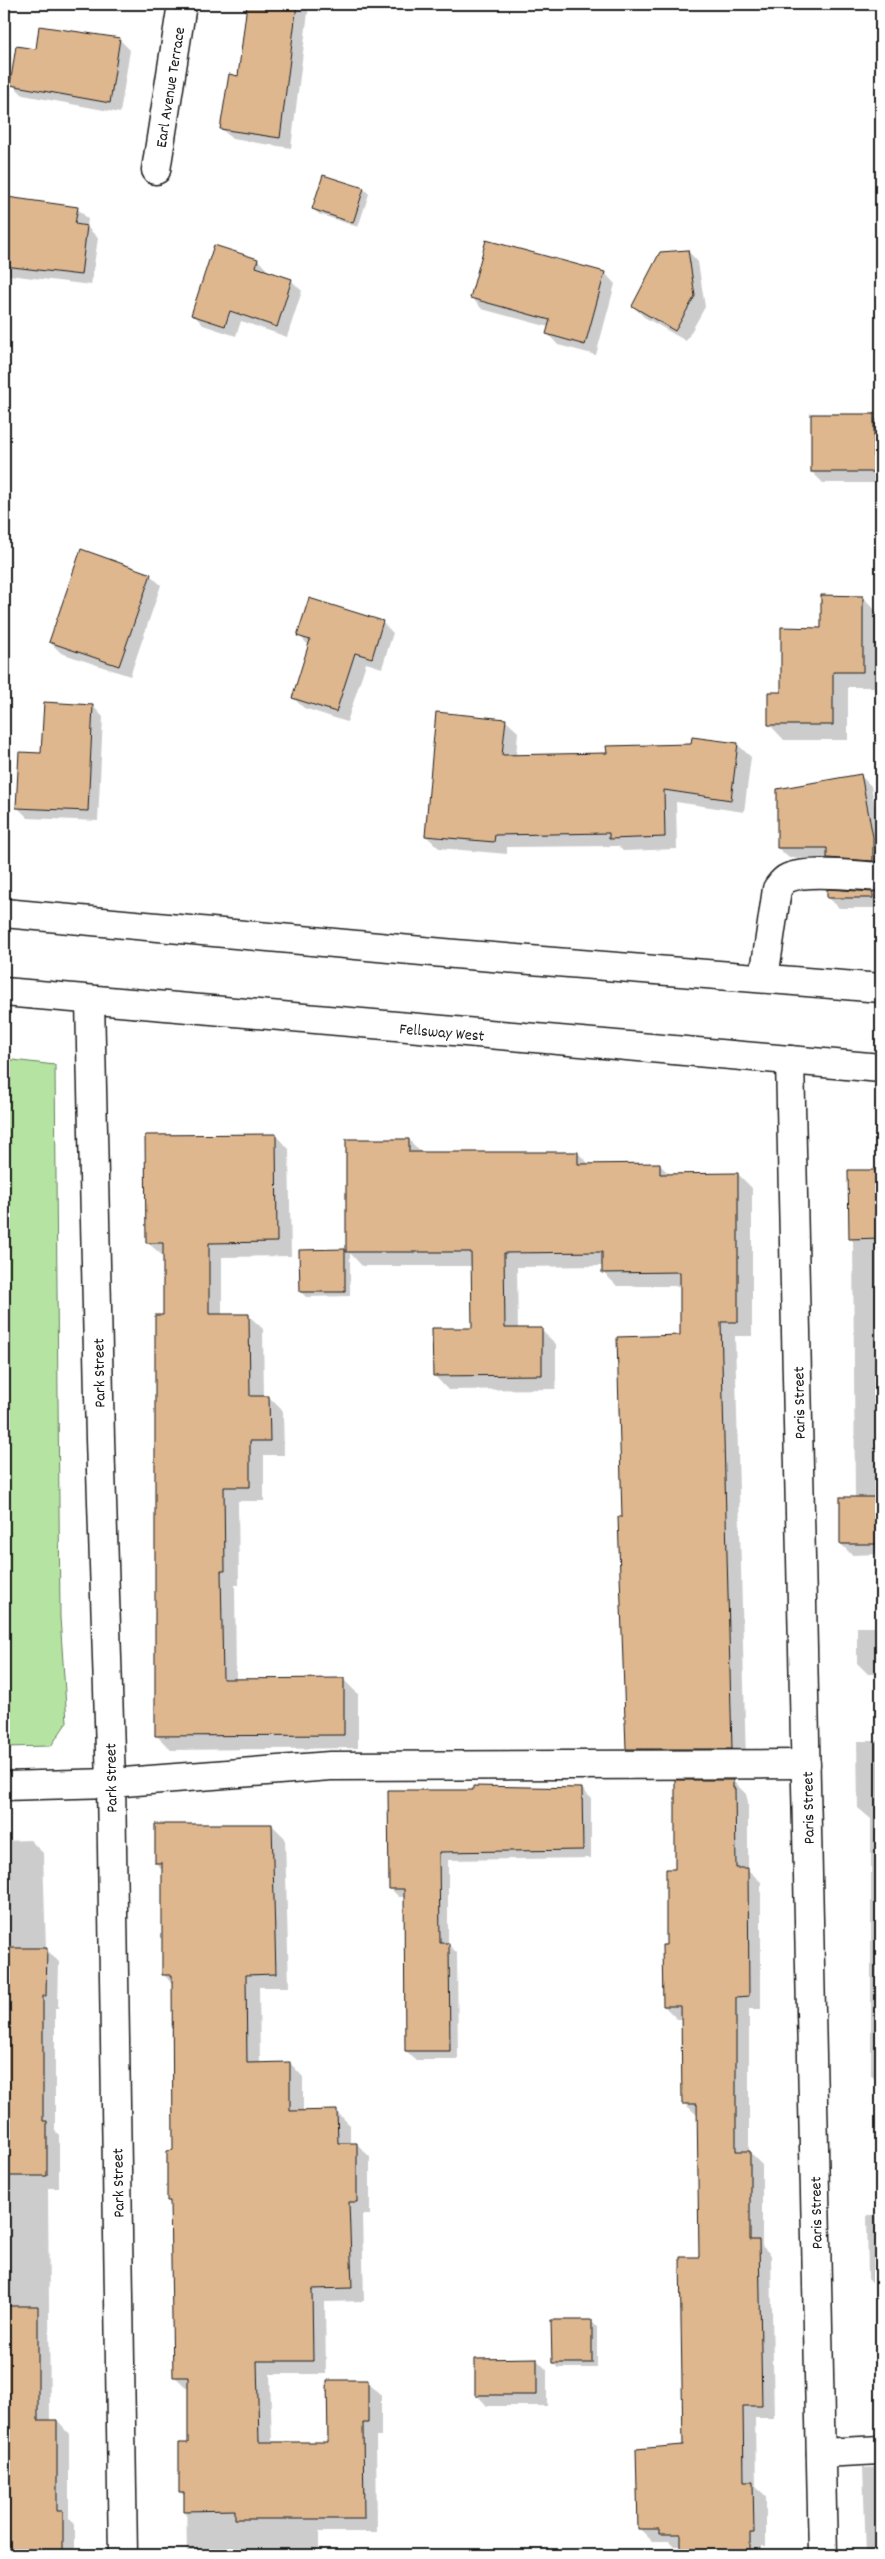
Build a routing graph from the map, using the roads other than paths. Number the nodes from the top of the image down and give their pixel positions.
1 (182, 4) edge
2 (156, 170) dead end
3 (881, 877) edge
4 (4, 913) edge
5 (764, 978) junction
6 (881, 988) edge
7 (4, 992) edge
8 (90, 1001) junction
9 (790, 1060) junction
10 (881, 1068) edge
11 (806, 1764) junction
12 (110, 1783) junction
13 (4, 1786) edge
14 (881, 2450) edge
15 (821, 2453) junction
16 (123, 2555) edge
17 (823, 2555) edge

1 - 2 street, Earl Avenue Terrace
3 - 5 street
4 - 5 street
5 - 6 street
7 - 8 street, Fellsway West
8 - 9 street, Fellsway West
8 - 12 street, Park Street
9 - 10 street, Fellsway West
9 - 11 street, Paris Street
11 - 12 street
11 - 15 street, Paris Street
12 - 13 street
12 - 16 street, Park Street
14 - 15 street
15 - 17 street, Paris Street

